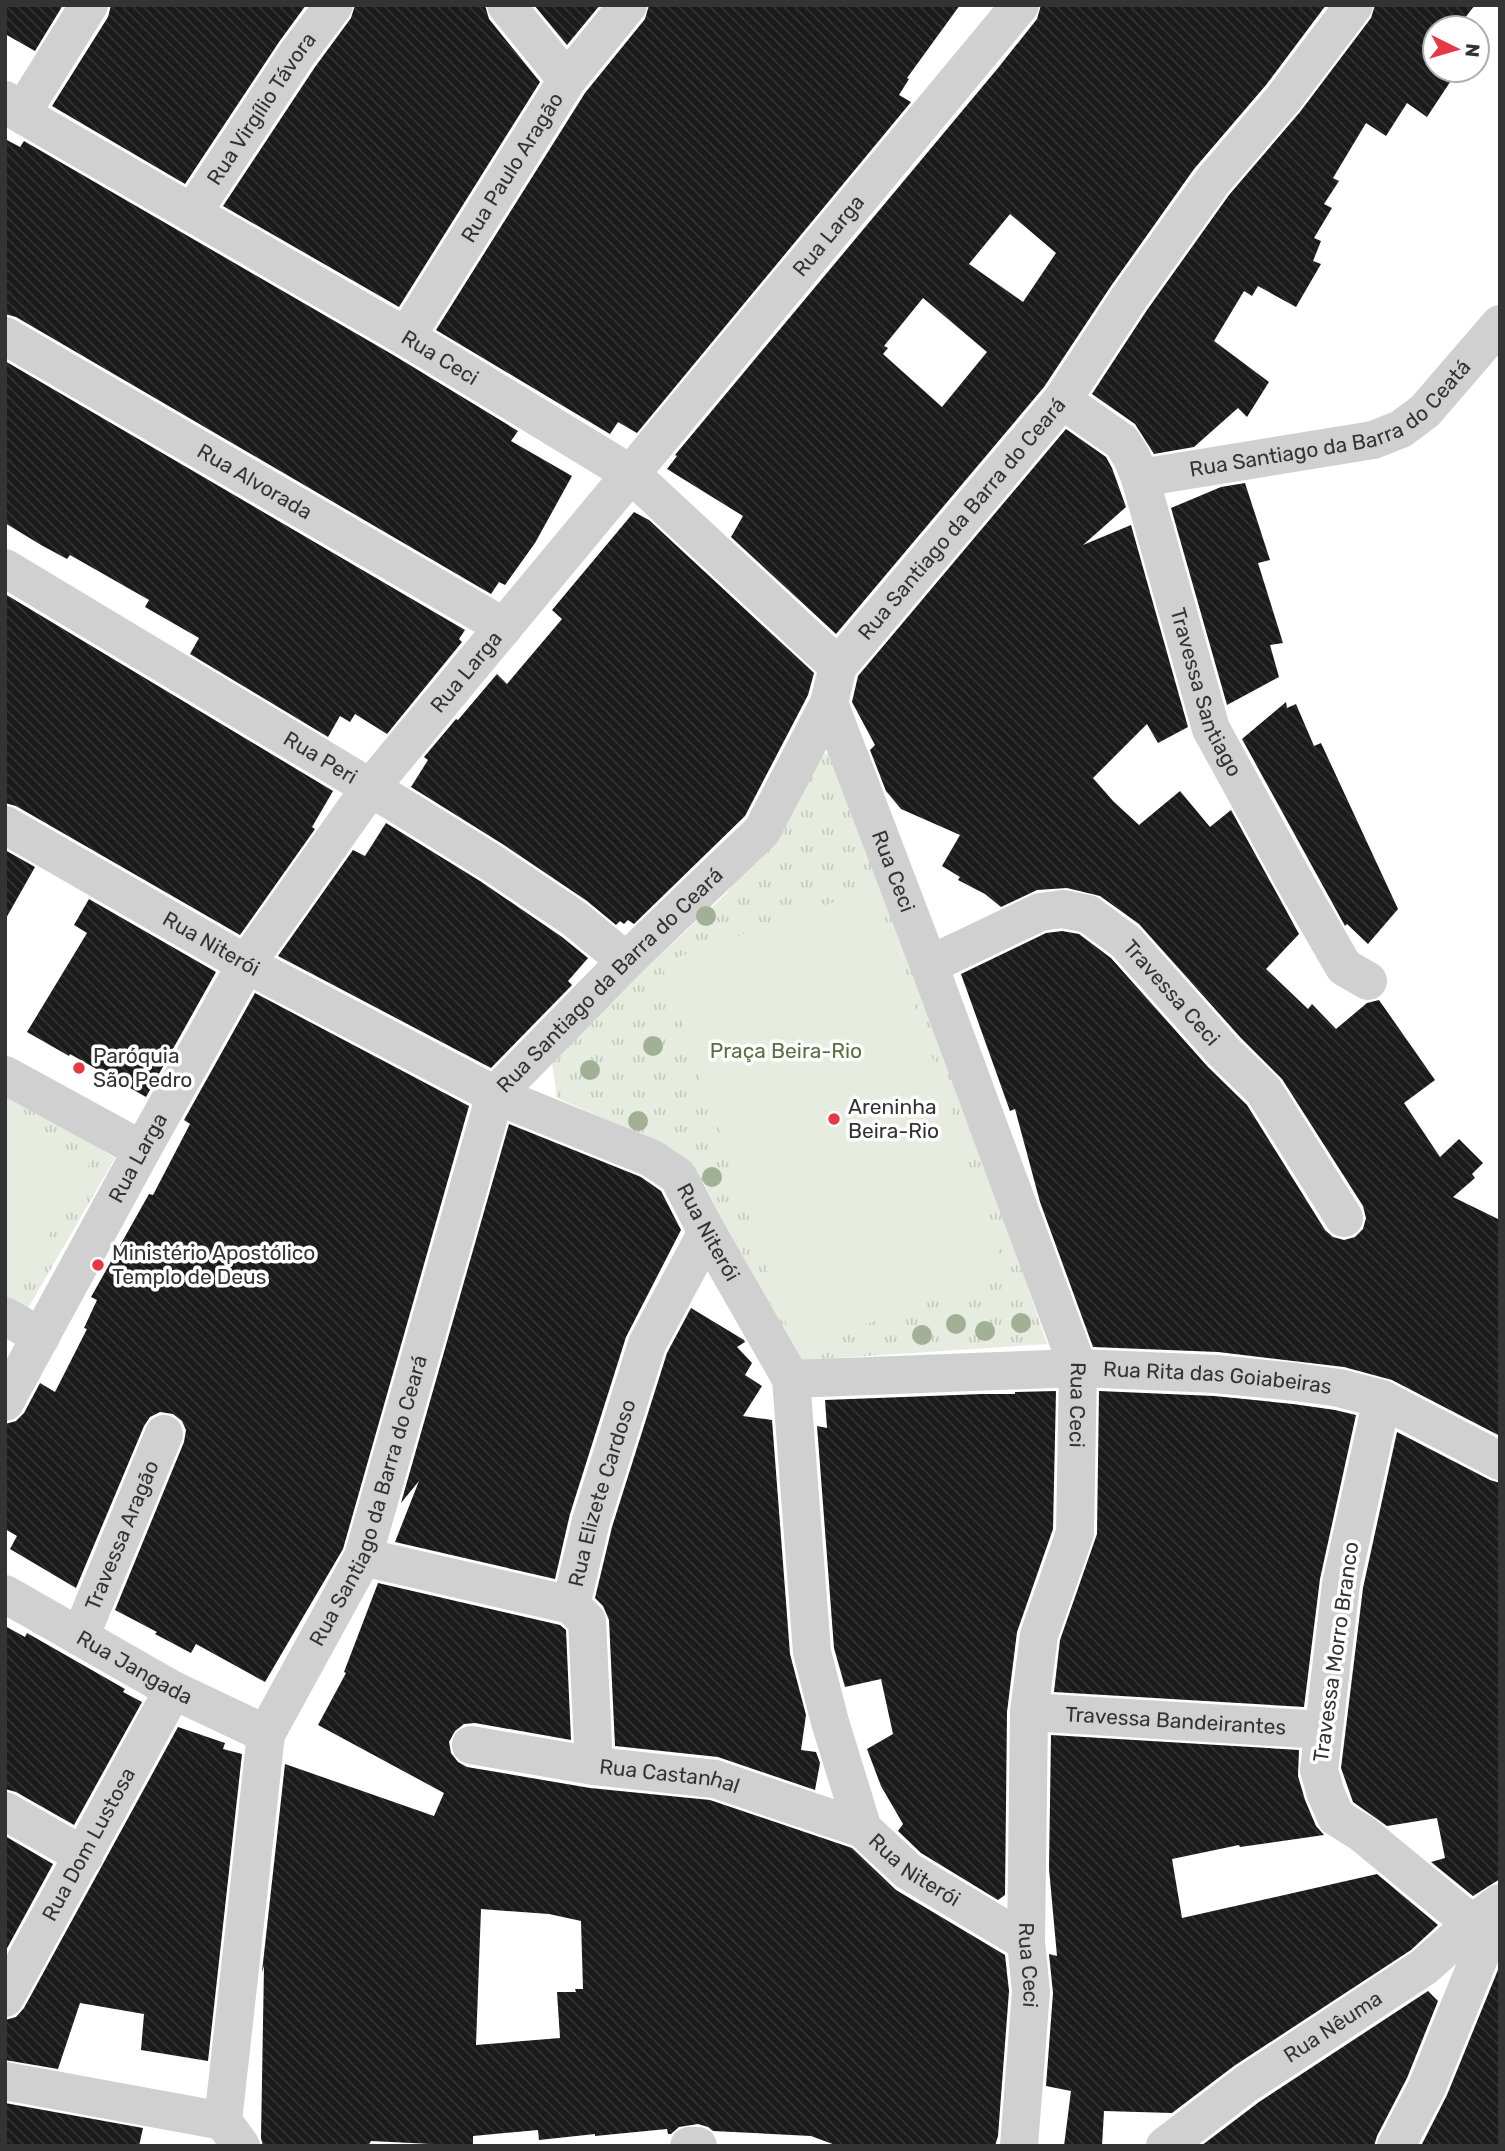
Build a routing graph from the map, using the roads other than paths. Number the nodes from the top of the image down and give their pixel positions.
1 (89, 5) edge
2 (334, 5) edge
3 (506, 5) edge
4 (628, 5) edge
5 (1020, 5) edge
6 (1354, 5) edge
7 (567, 80) junction
8 (13, 107) edge
9 (193, 212) junction
10 (1500, 324) edge
11 (5, 336) edge
12 (406, 337) junction
13 (1062, 400) junction
14 (631, 474) junction
15 (1140, 478) junction
16 (5, 568) edge
17 (504, 627) junction
18 (838, 666) junction
19 (829, 703) junction
20 (370, 788) junction
21 (5, 825) edge
22 (626, 961) junction
23 (246, 964) junction
24 (929, 965) junction
25 (1368, 981) dead end
26 (5, 1074) edge
27 (495, 1095) junction
28 (142, 1150) junction
29 (1344, 1218) dead end
30 (708, 1232) junction
31 (5, 1316) edge
32 (41, 1336) junction
33 (1078, 1368) junction
34 (791, 1379) junction
35 (1382, 1399) junction
36 (5, 1402) edge
37 (164, 1434) dead end
38 (1500, 1461) edge
39 (363, 1557) junction
40 (5, 1594) edge
41 (571, 1605) junction
42 (80, 1637) junction
43 (173, 1690) junction
44 (1028, 1712) junction
45 (1323, 1730) junction
46 (266, 1734) junction
47 (471, 1745) dead end
48 (594, 1766) junction
49 (5, 1811) edge
50 (863, 1829) junction
51 (84, 1856) junction
52 (1490, 1911) edge
53 (1026, 1942) junction
54 (5, 1998) edge
55 (5, 2081) edge
56 (232, 2133) edge
57 (689, 2146) edge
58 (698, 2146) edge
59 (1019, 2146) edge
60 (1165, 2146) edge
61 (1395, 2146) edge

1 - 8 street
2 - 9 street, Rua Virgílio Távora
3 - 7 street
4 - 7 street, Rua Paulo Aragão
5 - 14 street, Rua Larga
6 - 13 street, Rua Santiago da Barra do Ceará
7 - 12 street, Rua Paulo Aragão
8 - 9 street, Rua Ceci
9 - 12 street, Rua Ceci
10 - 15 street, Rua Santiago da Barra do Ceatá
11 - 17 street, Rua Alvorada
12 - 14 street, Rua Ceci
13 - 15 street, Travessa Santiago
13 - 18 street, Rua Santiago da Barra do Ceará
14 - 17 street, Rua Larga
14 - 18 street, Rua Ceci
15 - 25 street, Travessa Santiago
16 - 20 street, Rua Peri
17 - 20 street, Rua Larga
18 - 19 street, Rua Santiago da Barra do Ceará
19 - 22 street, Rua Santiago da Barra do Ceará
19 - 24 street, Rua Ceci
20 - 22 street, Rua Peri
20 - 23 street, Rua Larga
21 - 23 street, Rua Niterói
22 - 27 street, Rua Santiago da Barra do Ceará
23 - 27 street, Rua Niterói
23 - 28 street, Rua Larga
24 - 29 street, Travessa Ceci
24 - 33 street, Rua Ceci
26 - 28 street
27 - 30 street, Rua Niterói
27 - 39 street, Rua Santiago da Barra do Ceará
28 - 32 street, Rua Larga
30 - 34 street, Rua Niterói
30 - 41 street, Rua Elizete Cardoso
31 - 32 street
32 - 36 street, Rua Larga
33 - 34 street, Rua Rita das Goiabeiras
33 - 35 street, Rua Rita das Goiabeiras
33 - 44 street, Rua Ceci
34 - 50 street, Rua Niterói
35 - 38 street, Rua Rita das Goiabeiras
35 - 45 street, Travessa Morro Branco
37 - 42 street, Travessa Aragão
39 - 41 street
39 - 46 street, Rua Santiago da Barra do Ceará
40 - 42 street, Rua Jangada
41 - 48 street, Rua Elizete Cardoso
42 - 43 street, Rua Jangada
43 - 46 street, Rua Jangada
43 - 51 street, Rua Dom Lustosa
44 - 45 street, Travessa Bandeirantes
44 - 53 street, Rua Ceci
45 - 52 street, Travessa Morro Branco
46 - 56 street, Rua Santiago da Barra do Ceará
47 - 48 street, Rua Castanhal
48 - 50 street, Rua Castanhal
49 - 51 street
50 - 53 street, Rua Niterói
51 - 54 street, Rua Dom Lustosa
52 - 60 street, Rua Nêuma
52 - 61 street
53 - 59 street, Rua Ceci
55 - 56 street, Rua Santiago da Barra do Ceará
57 - 58 street

